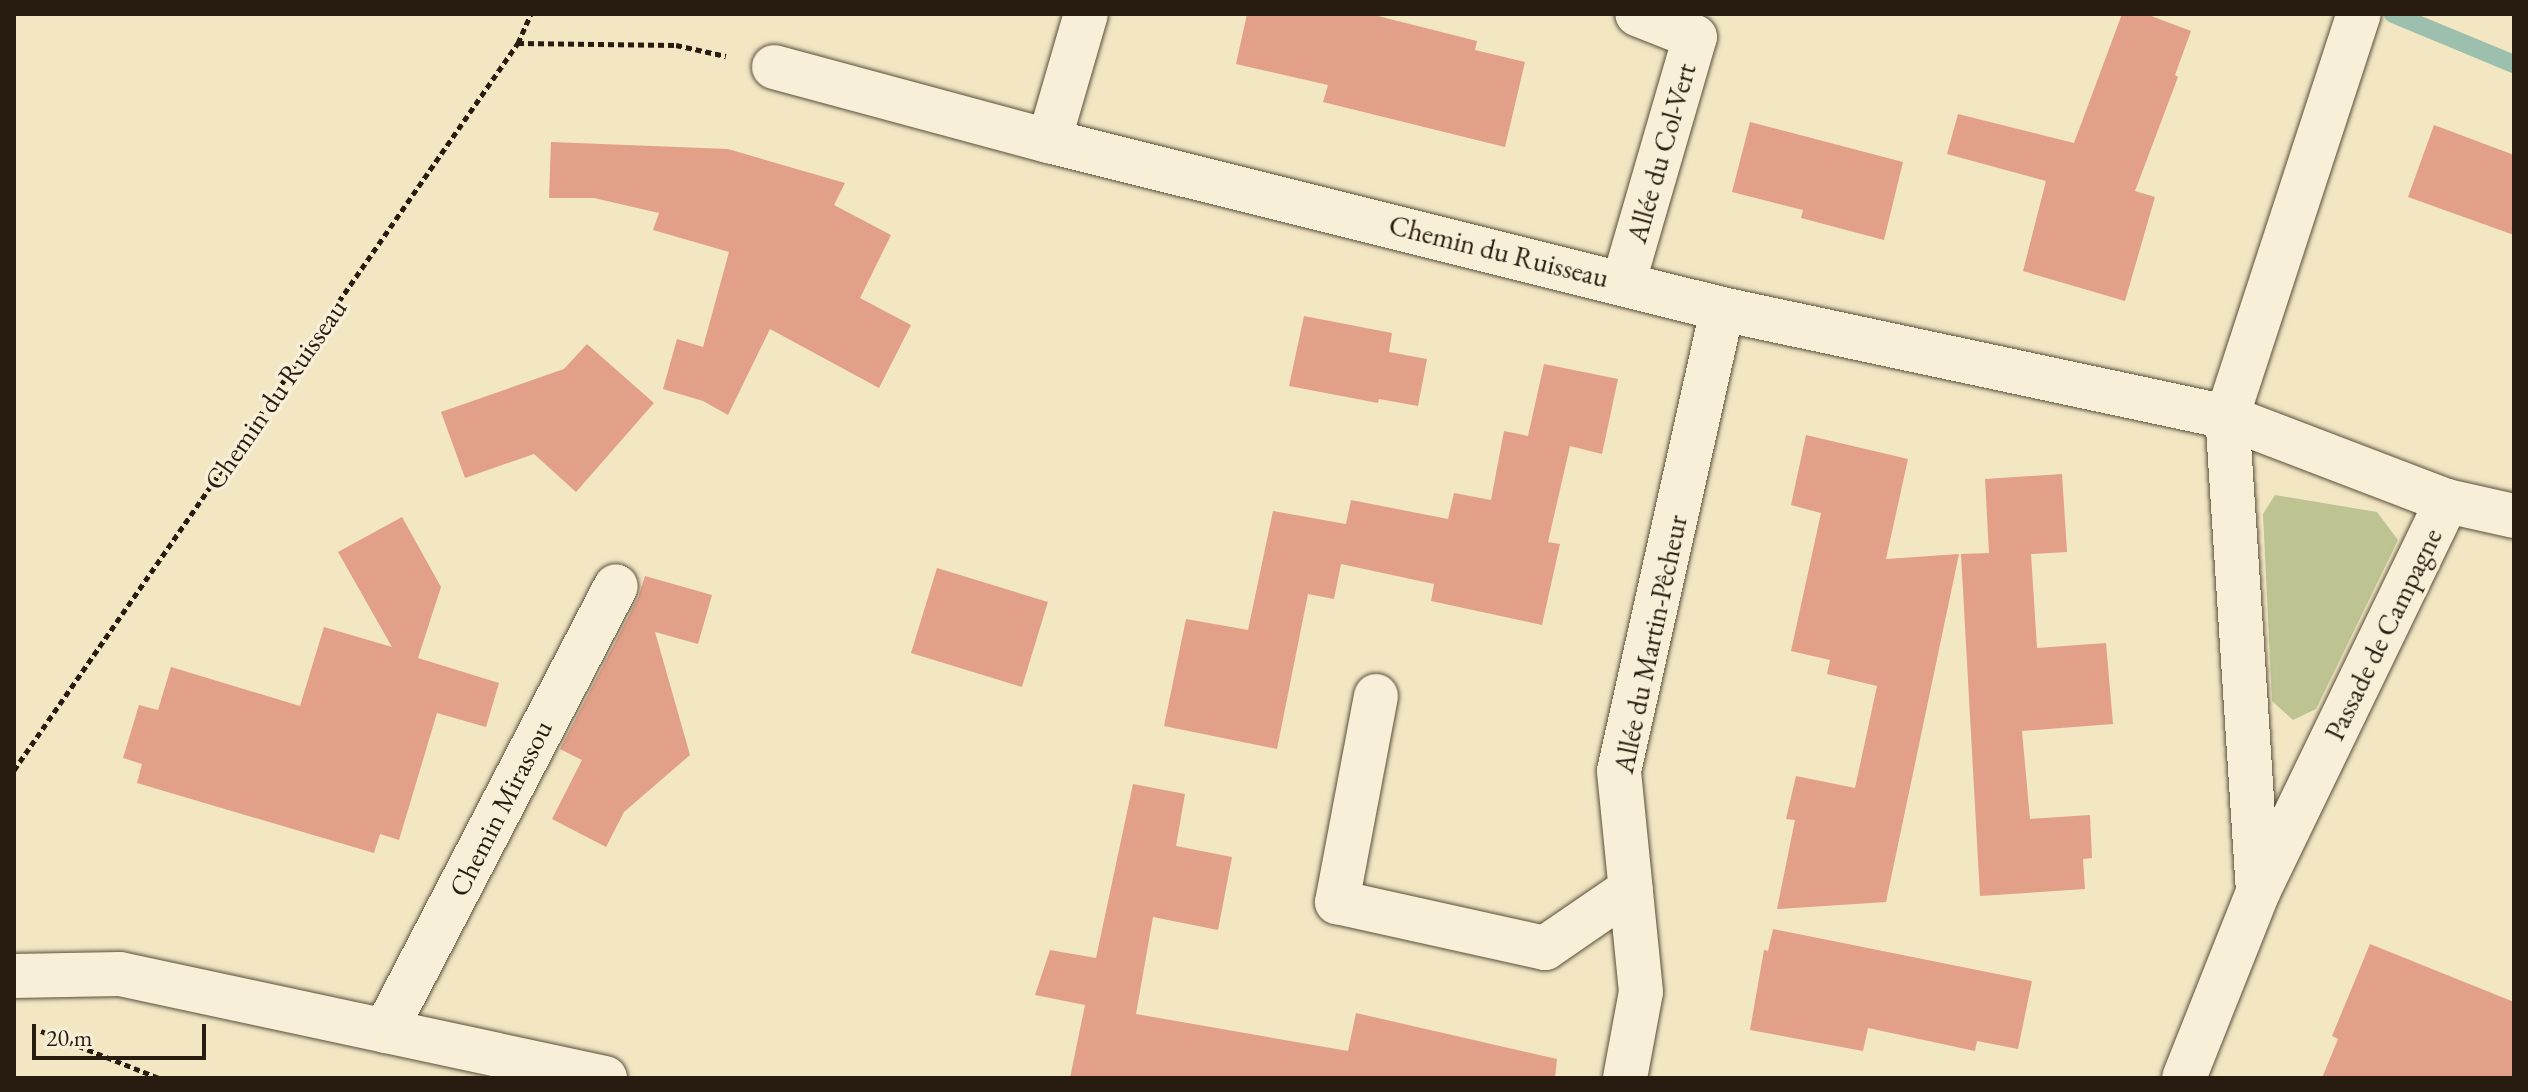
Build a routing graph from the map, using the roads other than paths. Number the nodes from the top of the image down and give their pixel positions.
1 (1086, 14) edge
2 (1637, 14) edge
3 (2356, 22) edge
4 (774, 67) road end
5 (1049, 141) junction
6 (1624, 281) junction
7 (1722, 309) junction
8 (2227, 417) junction
9 (2447, 501) junction
10 (2514, 516) edge
11 (616, 586) dead end
12 (1376, 696) dead end
13 (1631, 889) junction
14 (2258, 892) junction
15 (14, 976) edge
16 (385, 1031) junction
17 (605, 1078) edge
18 (1625, 1078) edge
19 (2184, 1078) edge

1 - 5 street
2 - 6 street, Allée du Col-Vert
3 - 8 street, Passade de Campagne
4 - 5 street, Chemin du Ruisseau
5 - 6 street, Chemin du Ruisseau
6 - 7 street, Chemin du Ruisseau
7 - 8 street, Chemin du Ruisseau
7 - 13 street, Allée du Martin-Pêcheur
8 - 9 street, Passade de Campagne
8 - 14 street, Passade de Campagne
9 - 10 street
9 - 14 street, Passade de Campagne
11 - 16 street, Chemin Mirassou
12 - 13 street
13 - 18 street, Allée du Martin-Pêcheur
14 - 19 street, Passade de Campagne
15 - 16 street
16 - 17 street

